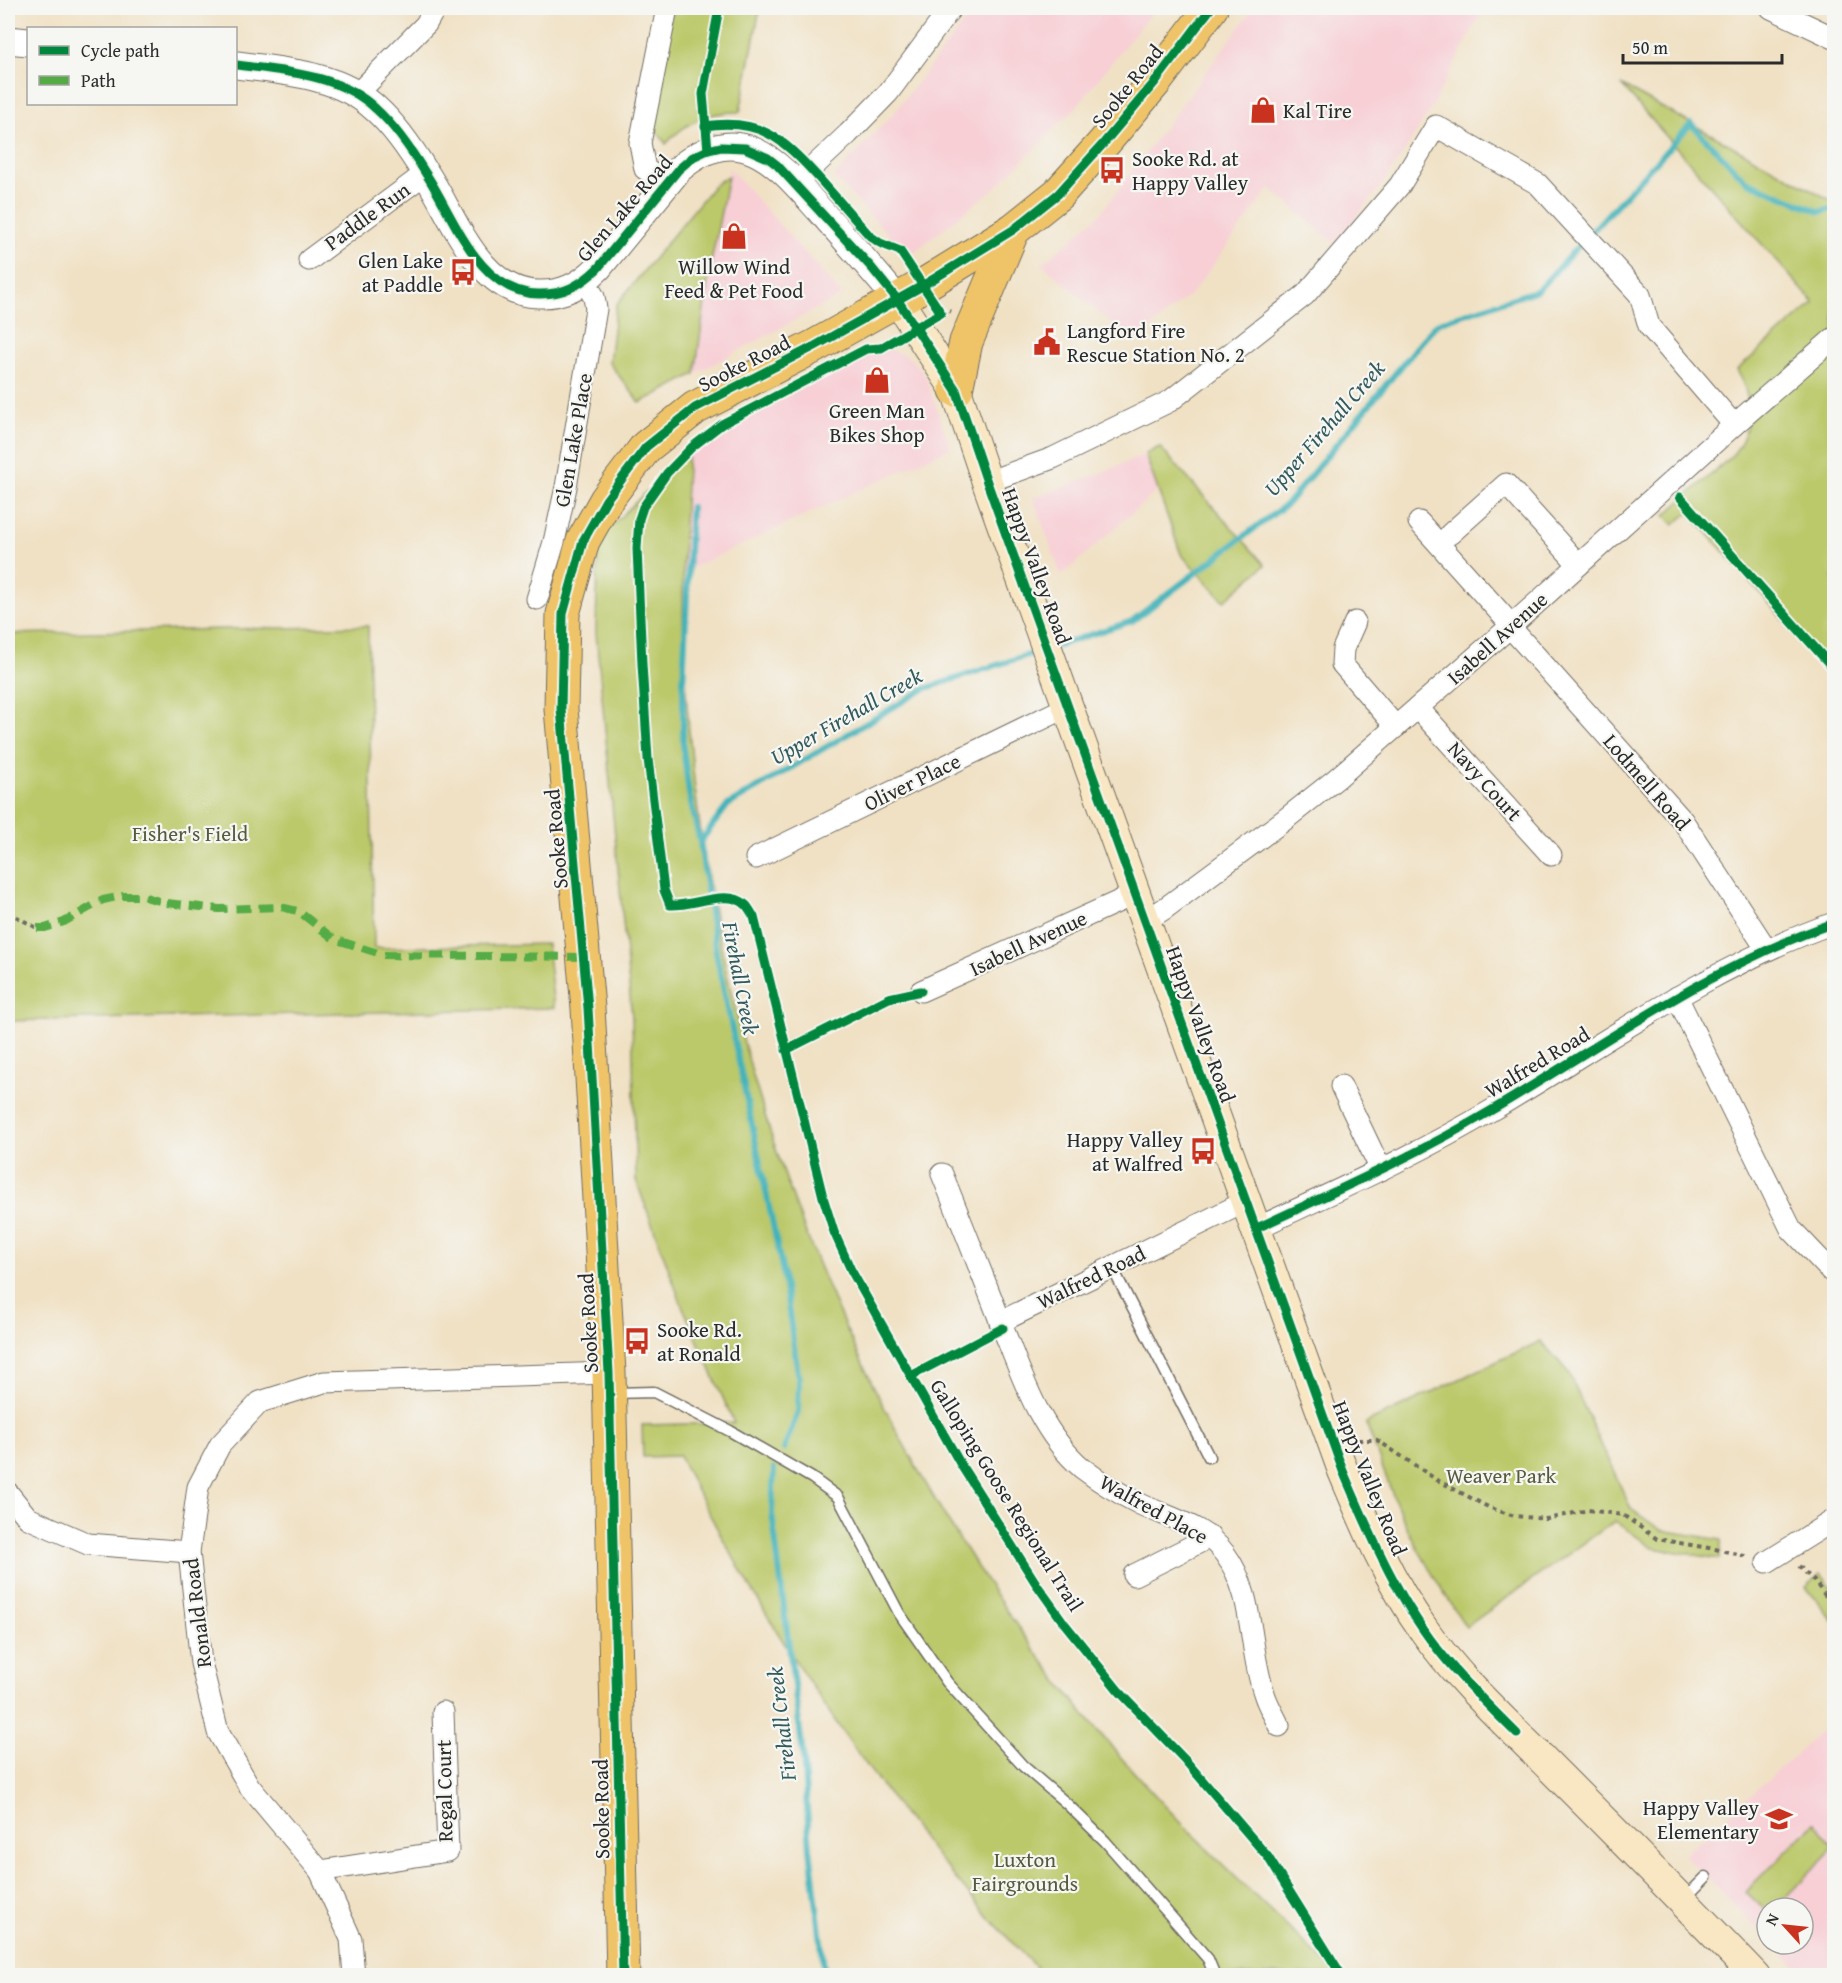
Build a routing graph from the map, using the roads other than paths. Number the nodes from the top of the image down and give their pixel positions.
1 (435, 8) edge
2 (667, 8) edge
3 (951, 8) edge
4 (1211, 8) edge
5 (1771, 8) edge
6 (1834, 38) edge
7 (8, 40) edge
8 (27, 42) edge
9 (237, 65) edge
10 (356, 95) junction
11 (426, 173) junction
12 (667, 183) junction
13 (795, 183) junction
14 (1013, 230) junction
15 (309, 260) dead end
16 (585, 281) junction
17 (897, 299) junction
18 (1834, 338) edge
19 (956, 390) junction
20 (1734, 425) junction
21 (987, 482) junction
22 (1419, 522) dead end
23 (1450, 534) dead end
24 (1579, 565) junction
25 (537, 599) dead end
26 (1355, 622) dead end
27 (1511, 627) junction
28 (1068, 706) junction
29 (1418, 708) junction
30 (1396, 727) junction
31 (1551, 855) dead end
32 (756, 858) dead end
33 (1140, 907) junction
34 (1834, 923) edge
35 (1767, 950) junction
36 (921, 992) dead end
37 (1677, 997) junction
38 (1341, 1086) dead end
39 (1381, 1170) junction
40 (942, 1174) dead end
41 (1252, 1215) junction
42 (1112, 1267) junction
43 (1834, 1272) edge
44 (1000, 1322) junction
45 (610, 1383) junction
46 (1209, 1457) dead end
47 (8, 1493) edge
48 (1834, 1520) edge
49 (1210, 1537) junction
50 (189, 1551) junction
51 (1775, 1556) road end
52 (1134, 1575) dead end
53 (443, 1712) dead end
54 (1280, 1726) dead end
55 (321, 1871) junction
56 (1706, 1877) dead end
57 (1683, 1901) junction
58 (354, 1976) edge
59 (623, 1976) edge
60 (1215, 1976) edge
61 (1755, 1976) edge

1 - 10 street
2 - 12 street
3 - 13 street
4 - 14 main road, Sooke Road
5 - 6 street
7 - 8 street
9 - 10 street, Glen Lake Road
10 - 11 street, Glen Lake Road
11 - 15 street, Paddle Run
11 - 16 street, Glen Lake Road
12 - 13 street, Glen Lake Road
12 - 16 street, Glen Lake Road
13 - 17 street, Glen Lake Road
14 - 17 main road, Sooke Road
14 - 19 main road
16 - 25 street, Glen Lake Place
17 - 19 main road, Happy Valley Road
17 - 45 main road, Sooke Road
18 - 20 street, Isabell Avenue
19 - 21 main road, Happy Valley Road
20 - 21 street
20 - 24 street, Isabell Avenue
21 - 28 main road, Happy Valley Road
22 - 27 street, Lodmell Road
23 - 24 street
24 - 27 street, Isabell Avenue
26 - 30 street
27 - 29 street, Isabell Avenue
27 - 35 street, Lodmell Road
28 - 32 street, Oliver Place
28 - 33 main road, Happy Valley Road
29 - 30 street, Isabell Avenue
29 - 31 street, Navy Court
30 - 33 street, Isabell Avenue
33 - 36 street, Isabell Avenue
33 - 41 main road, Happy Valley Road
34 - 35 street, Walfred Road
35 - 37 street, Walfred Road
37 - 39 street, Walfred Road
37 - 43 street
38 - 39 street
39 - 41 street, Walfred Road
40 - 44 street, Walfred Place
41 - 42 street, Walfred Road
41 - 57 main road, Happy Valley Road
42 - 44 street, Walfred Road
42 - 46 lane
44 - 49 street, Walfred Place
45 - 50 street, Ronald Road
45 - 59 main road, Sooke Road
45 - 60 lane
47 - 50 street
48 - 51 street
49 - 52 street
49 - 54 street, Walfred Place
50 - 55 street, Ronald Road
53 - 55 street, Regal Court
55 - 58 street, Ronald Road
56 - 57 lane
57 - 61 main road, Happy Valley Road

